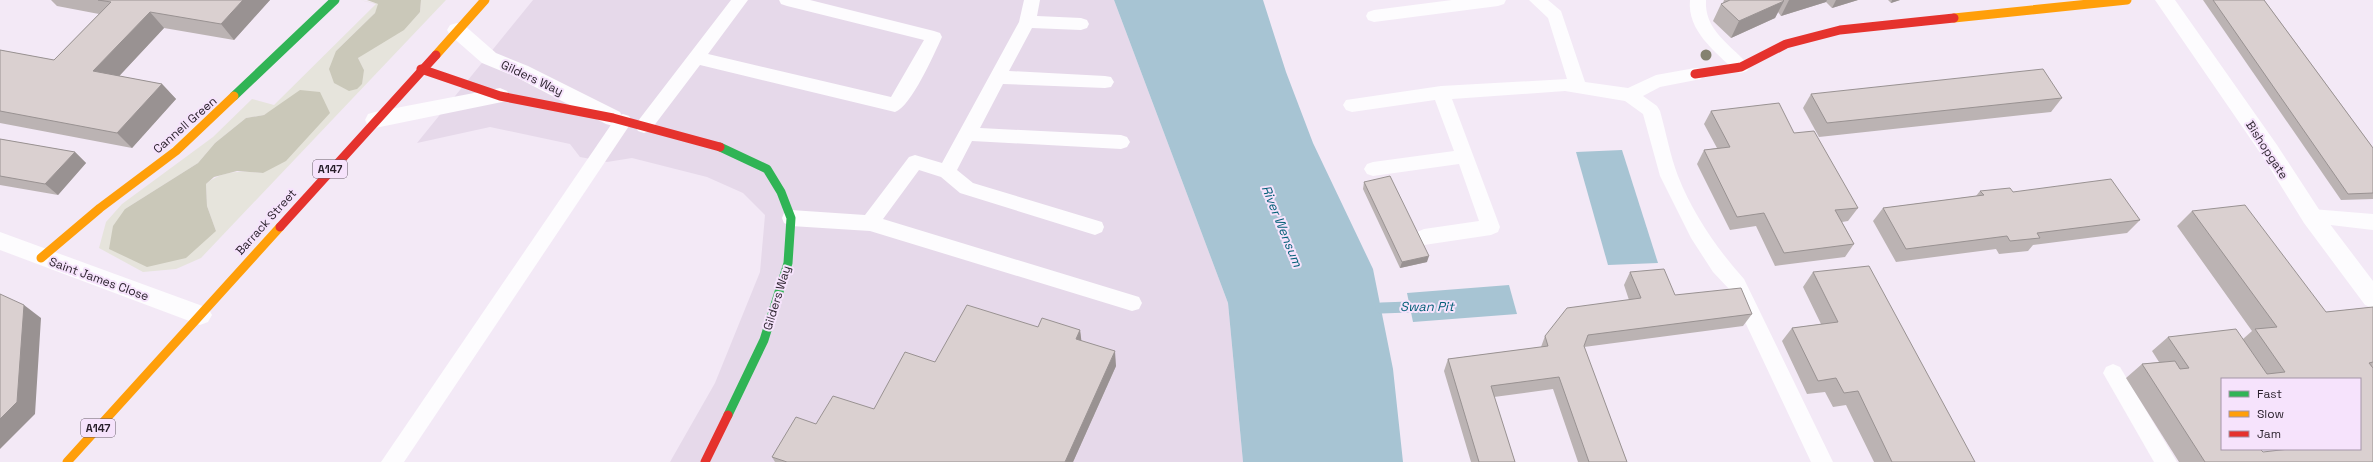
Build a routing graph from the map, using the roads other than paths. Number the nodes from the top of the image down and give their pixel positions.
1 (335, 0) edge
2 (485, 0) edge
3 (740, 0) edge
4 (787, 0) edge
5 (1032, 0) edge
6 (1498, 0) edge
7 (1537, 0) edge
8 (1698, 0) edge
9 (2127, 0) edge
10 (2165, 0) edge
11 (1374, 16) dead end
12 (1026, 22) junction
13 (1081, 24) dead end
14 (457, 30) junction
15 (696, 58) junction
16 (1741, 67) junction
17 (422, 69) junction
18 (1695, 74) joint
19 (998, 77) junction
20 (1105, 82) dead end
21 (1578, 87) junction
22 (1440, 93) junction
23 (1630, 95) junction
24 (500, 96) junction
25 (1352, 105) dead end
26 (618, 119) junction
27 (375, 120) junction
28 (644, 126) junction
29 (967, 134) junction
30 (1121, 142) dead end
31 (1465, 156) junction
32 (1373, 169) dead end
33 (947, 172) junction
34 (2312, 217) junction
35 (791, 218) junction
36 (870, 222) junction
37 (2373, 222) edge
38 (1095, 227) dead end
39 (1424, 237) dead end
40 (0, 240) edge
41 (41, 258) junction
42 (2373, 298) edge
43 (1132, 303) dead end
44 (200, 315) junction
45 (2113, 373) dead end
46 (66, 462) edge
47 (392, 462) edge
48 (705, 462) edge
49 (1822, 462) edge
50 (2166, 462) edge

1 - 41 street, Cannell Green
2 - 14 street, Barrack Street / A147
3 - 15 lane
4 - 15 lane
5 - 12 lane
6 - 11 lane
7 - 21 lane
8 - 16 lane
9 - 16 street
10 - 34 street, Bishopgate
12 - 13 lane
12 - 19 lane
14 - 17 street, Barrack Street / A147
14 - 26 street, Gilders Way
15 - 28 lane
16 - 18 street
17 - 24 street, Gilders Way
17 - 27 street, Barrack Street / A147
18 - 23 lane
19 - 20 lane
19 - 29 lane
21 - 22 lane
21 - 23 lane
22 - 25 lane
22 - 31 lane
23 - 49 lane
24 - 26 street, Gilders Way
24 - 27 street, Gilders Way
26 - 28 street, Gilders Way
26 - 47 lane
27 - 44 street, Barrack Street / A147
28 - 35 street, Gilders Way
29 - 30 lane
29 - 33 lane
31 - 32 lane
31 - 39 lane
33 - 36 lane
33 - 38 lane
34 - 37 lane
34 - 42 street, Bishopgate
35 - 36 lane
35 - 48 street, Gilders Way
36 - 43 lane
40 - 41 street, Saint James Close
41 - 44 street, Saint James Close
44 - 46 street, Barrack Street / A147
45 - 50 lane

